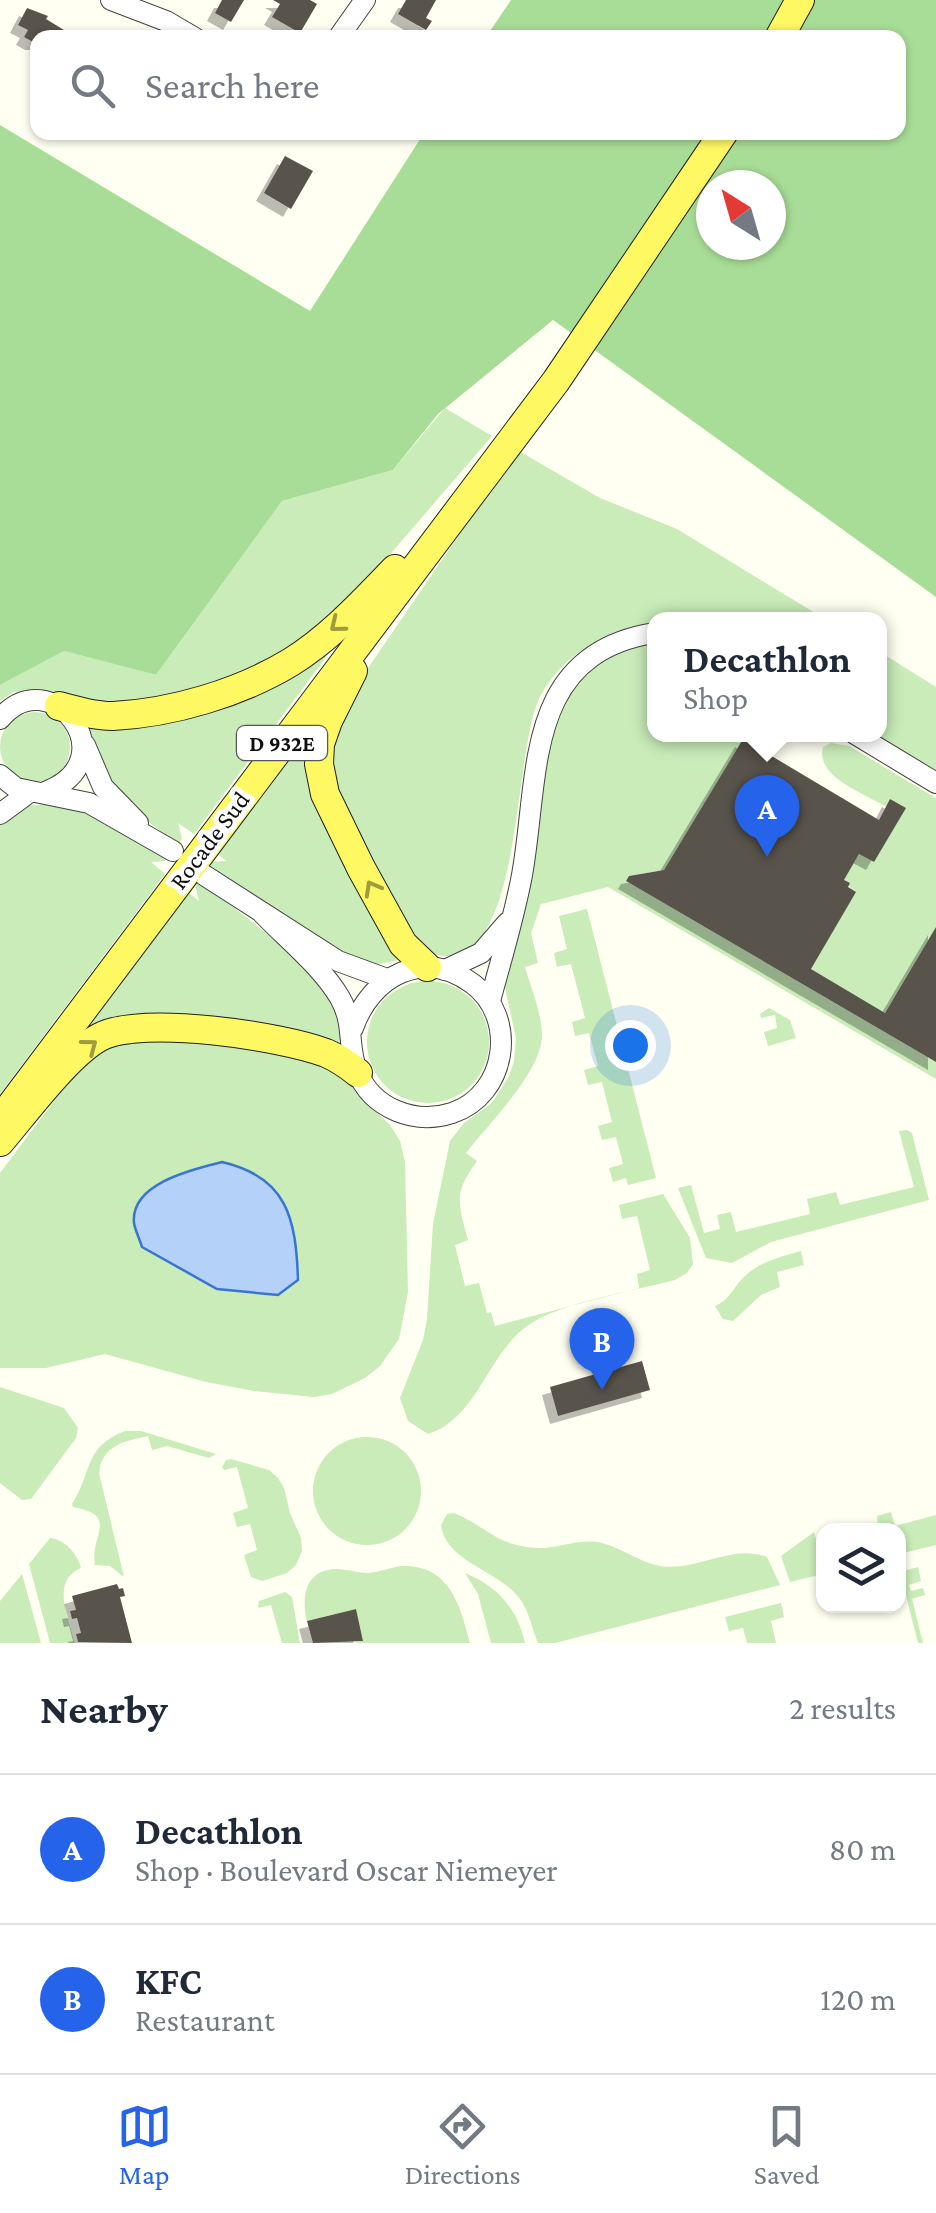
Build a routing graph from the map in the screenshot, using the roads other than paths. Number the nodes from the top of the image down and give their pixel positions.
1 (112, 0) edge
2 (365, 0) edge
3 (800, 0) edge
4 (181, 30) edge
5 (344, 30) edge
6 (783, 30) edge
7 (719, 140) edge
8 (501, 454) junction
9 (386, 606) junction
10 (647, 634) edge
11 (59, 706) junction
12 (0, 718) edge
13 (82, 736) junction
14 (869, 742) edge
15 (0, 774) edge
16 (936, 783) edge
17 (38, 792) junction
18 (0, 814) edge
19 (154, 838) junction
20 (173, 852) dead end
21 (204, 875) dead end
22 (262, 914) junction
23 (512, 917) junction
24 (436, 968) junction
25 (387, 979) junction
26 (490, 1001) junction
27 (353, 1028) junction
28 (358, 1074) junction
29 (0, 1120) edge
30 (0, 1142) edge

1 - 4 street
2 - 5 street
3 - 6 main road
7 - 8 main road, Rocade Sud / D 932E
8 - 9 main road, Rocade Sud / D 932E
8 -> 11 main road
24 -> 9 main road
9 - 29 main road, Rocade Sud / D 932E
10 - 23 street
11 - 12 street
11 - 13 street
13 - 17 street
13 - 19 street
14 - 16 street
15 - 17 street
17 - 18 street
17 - 19 street
19 - 20 street
21 - 22 street
22 - 25 street
22 - 27 street
23 - 24 street
23 - 26 street
24 - 25 street
24 - 26 street
25 - 27 street
26 - 28 street
27 - 28 street
30 -> 28 main road

